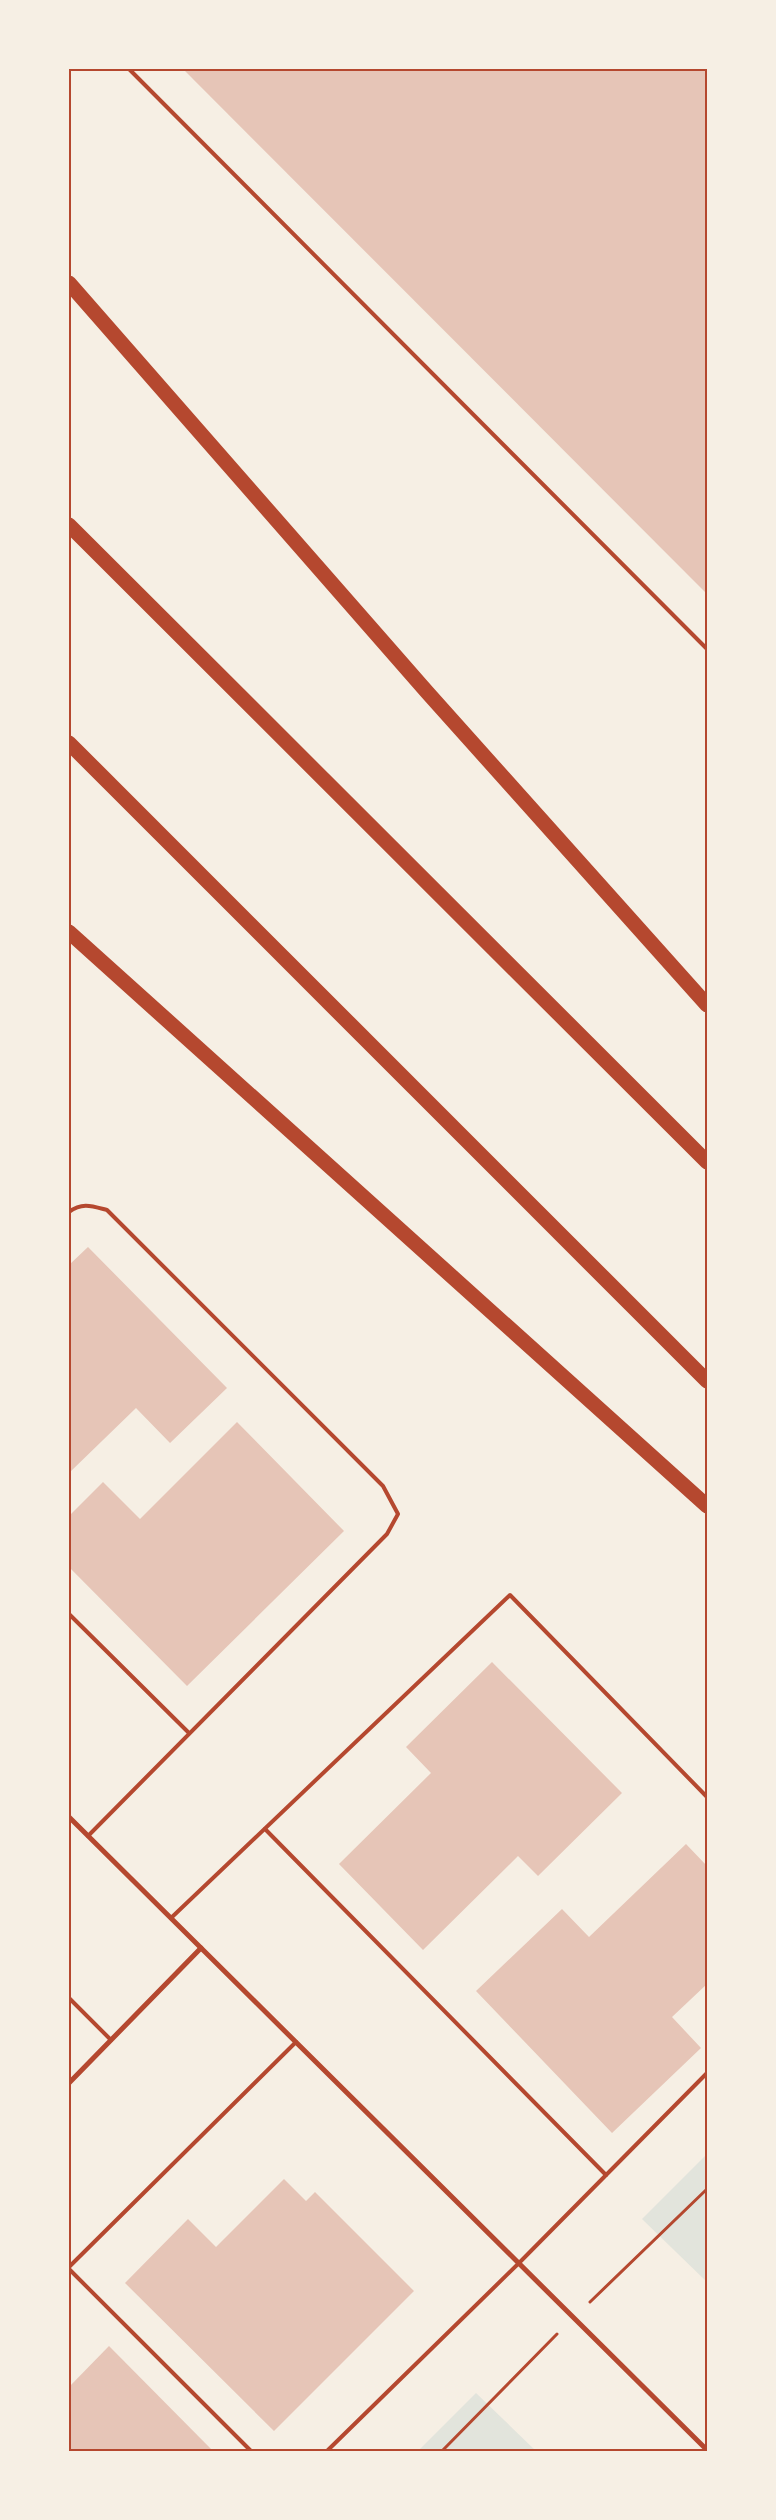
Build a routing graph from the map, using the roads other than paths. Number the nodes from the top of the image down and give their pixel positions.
1 (128, 69) edge
2 (69, 284) edge
3 (69, 525) edge
4 (707, 649) edge
5 (69, 743) edge
6 (69, 932) edge
7 (707, 1005) edge
8 (707, 1162) edge
9 (69, 1212) edge
10 (707, 1381) edge
11 (707, 1506) edge
12 (69, 1614) edge
13 (189, 1733) junction
14 (707, 1797) edge
15 (69, 1816) edge
16 (265, 1829) junction
17 (88, 1836) junction
18 (171, 1918) junction
19 (201, 1948) junction
20 (69, 1998) edge
21 (111, 2040) junction
22 (296, 2042) junction
23 (707, 2073) edge
24 (69, 2083) edge
25 (606, 2175) junction
26 (519, 2263) junction
27 (69, 2268) edge
28 (707, 2450) edge
29 (251, 2451) edge
30 (327, 2451) edge

1 - 4 lane
2 - 7 highway
3 - 8 highway
5 - 10 highway
6 - 11 highway
9 - 13 lane
12 - 13 lane
13 - 17 lane
14 - 16 lane
15 - 17 street
16 - 18 lane
16 - 25 lane
17 - 18 street
18 - 19 street
19 - 21 street
19 - 22 street
20 - 21 lane
21 - 24 street
22 - 26 street
22 - 27 lane
23 - 25 lane
25 - 26 lane
26 - 28 street
26 - 30 lane
27 - 29 lane

